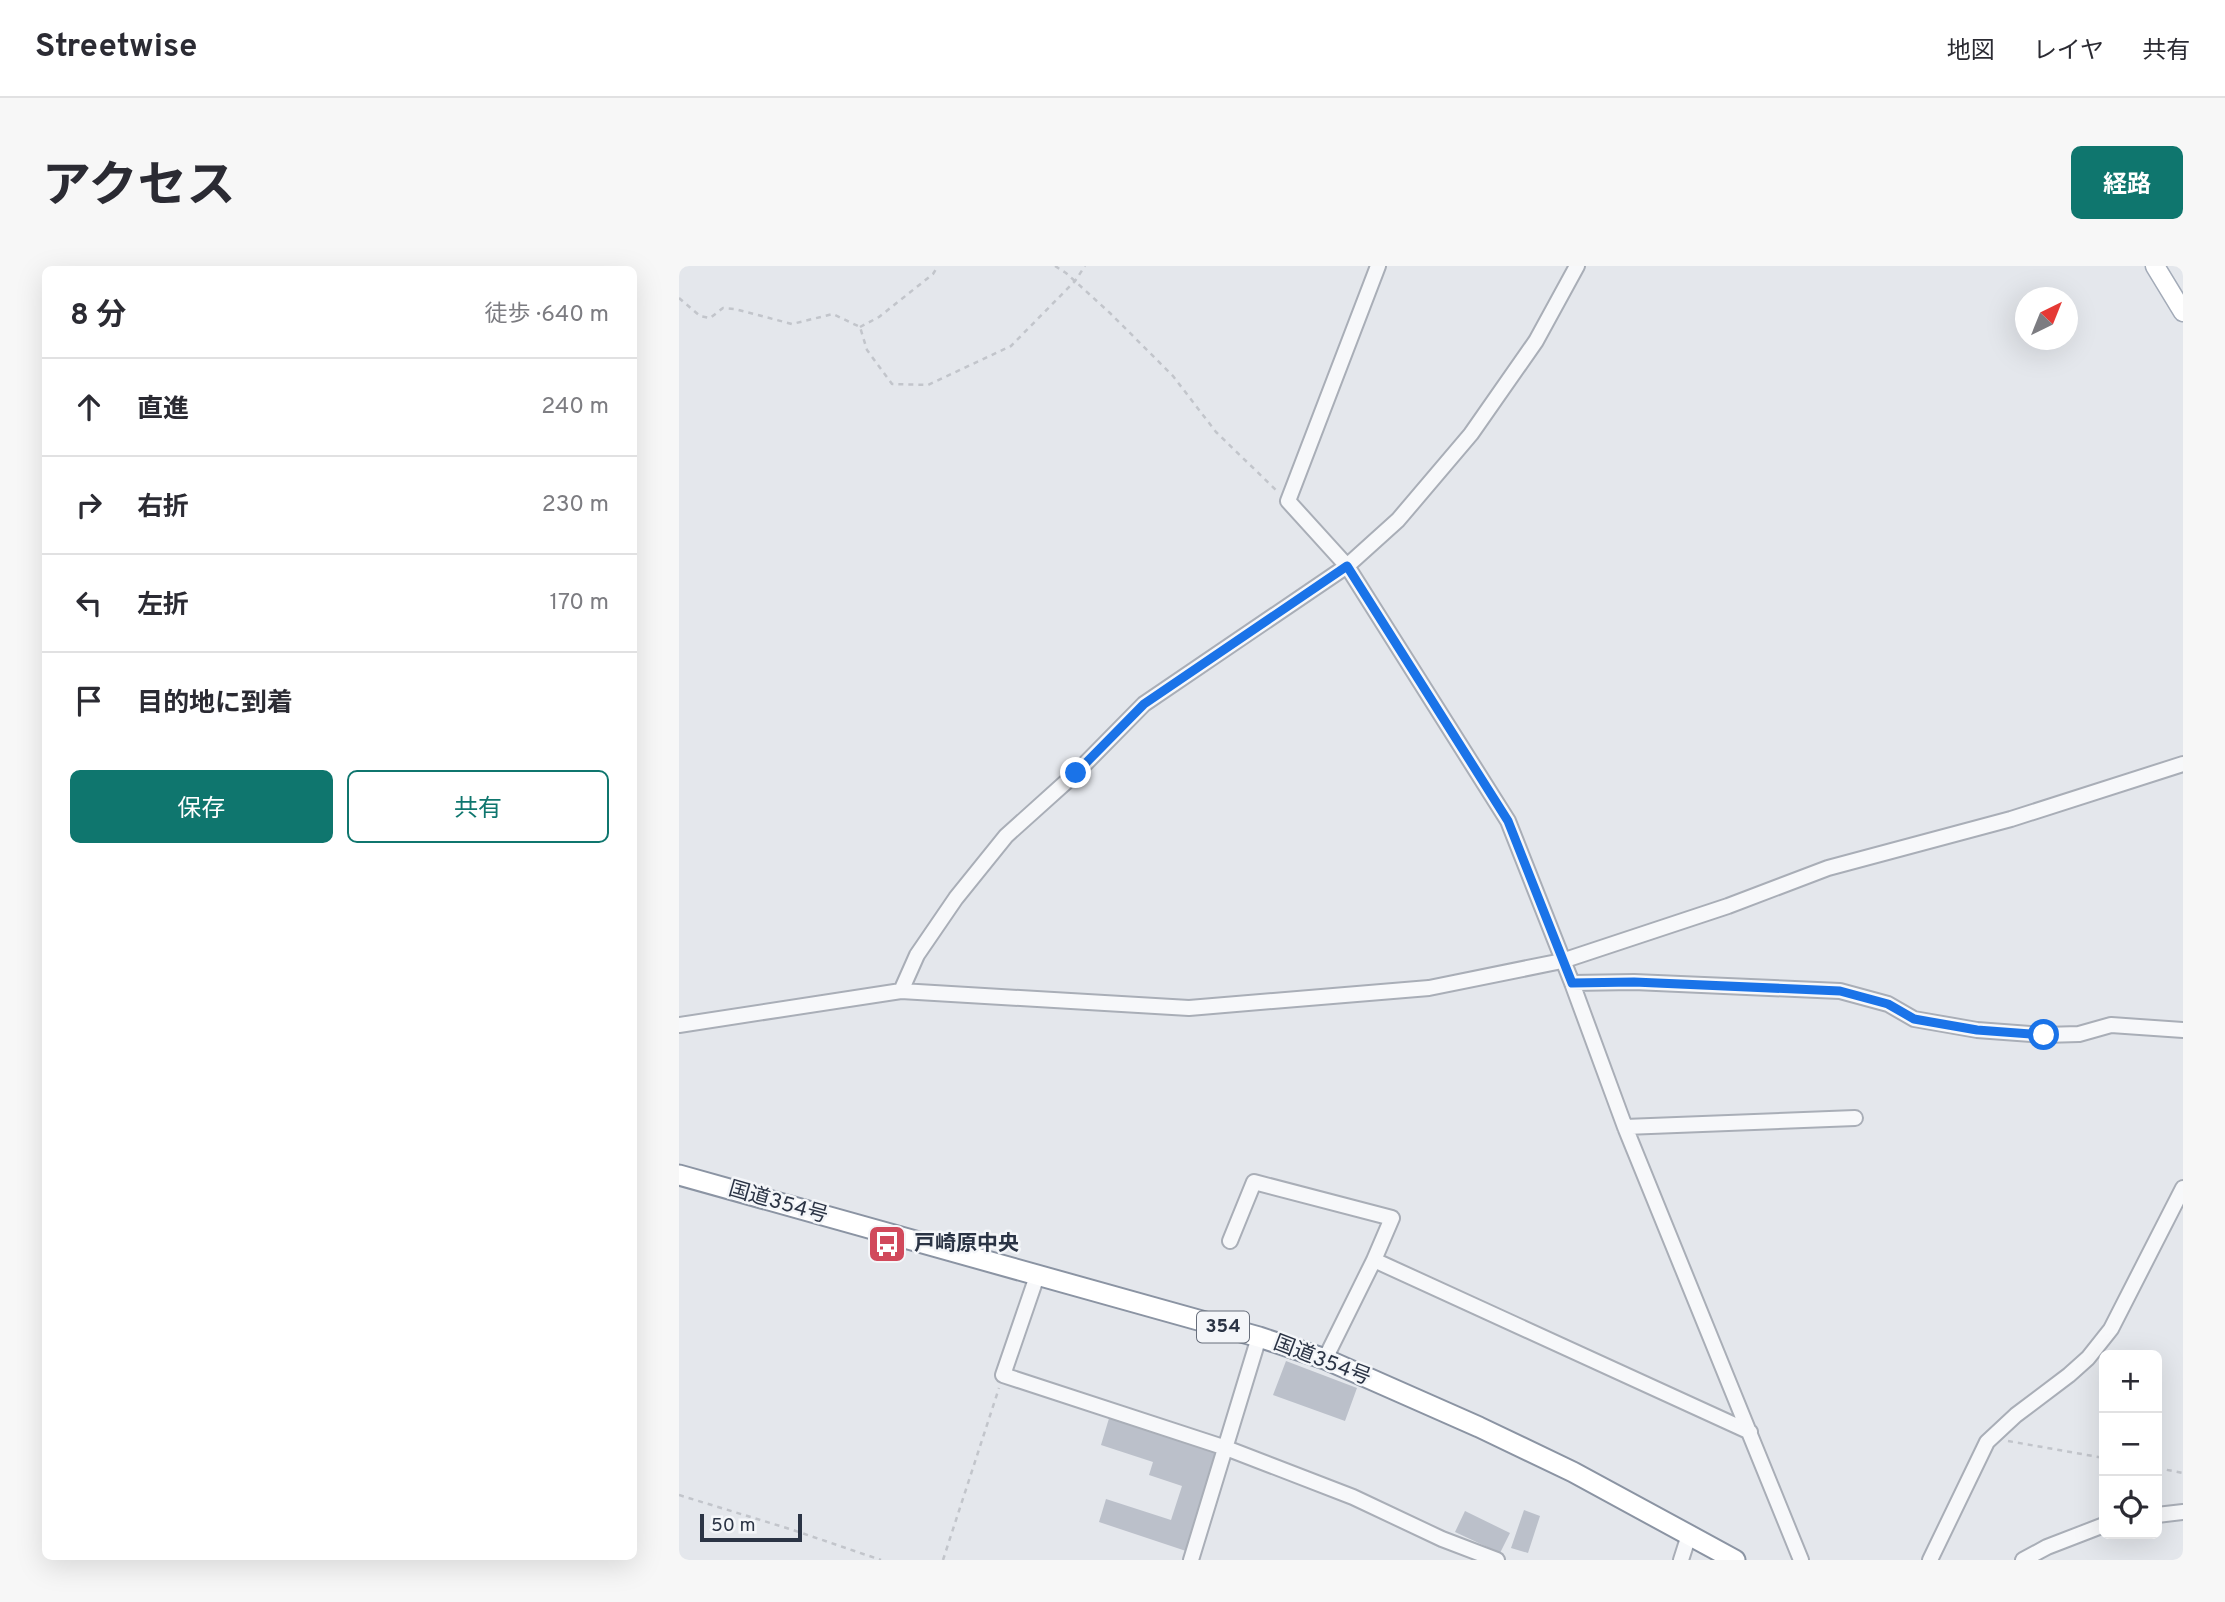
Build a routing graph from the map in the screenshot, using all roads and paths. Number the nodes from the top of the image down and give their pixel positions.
1 (939, 266) edge
2 (1055, 266) edge
3 (1085, 266) edge
4 (1378, 266) edge
5 (1577, 266) edge
6 (2155, 266) edge
7 (1075, 281) junction
8 (679, 298) edge
9 (2183, 312) edge
10 (860, 327) junction
11 (1288, 501) junction
12 (1347, 566) junction
13 (2183, 764) edge
14 (1562, 961) junction
15 (1572, 983) junction
16 (901, 991) junction
17 (679, 1025) edge
18 (2183, 1030) edge
19 (1856, 1118) dead end
20 (1625, 1127) junction
21 (679, 1175) edge
22 (2183, 1188) edge
23 (1230, 1241) dead end
24 (1374, 1260) junction
25 (1037, 1276) junction
26 (1259, 1337) junction
27 (1325, 1359) junction
28 (1003, 1375) junction
29 (1750, 1432) junction
30 (1991, 1438) junction
31 (1226, 1448) junction
32 (2099, 1457) edge
33 (2162, 1469) edge
34 (2183, 1472) edge
35 (679, 1495) edge
36 (2183, 1512) edge
37 (2162, 1514) edge
38 (2099, 1527) edge
39 (1689, 1535) junction
40 (881, 1560) edge
41 (943, 1560) edge
42 (1191, 1560) edge
43 (1497, 1560) edge
44 (1681, 1560) edge
45 (1735, 1560) edge
46 (1801, 1560) edge
47 (1930, 1560) edge
48 (2023, 1560) edge

1 - 10 path
2 - 7 path
3 - 7 path
4 - 11 street
5 - 12 street
6 - 9 main road
7 - 10 path
7 - 11 path
8 - 10 path
11 - 12 street
12 - 14 street
12 - 16 street
13 - 14 street
14 - 15 street
14 - 16 street
15 - 18 street
15 - 20 street
16 - 17 street
19 - 20 street
20 - 29 street
21 - 25 highway, 国道354号 / 354
22 - 30 street
23 - 24 street
24 - 27 street
24 - 29 street
25 - 26 highway, 国道354号 / 354
25 - 28 street
26 - 27 highway, 国道354号 / 354
26 - 31 street
27 - 39 highway, 国道354号 / 354
28 - 31 street
28 - 41 path
29 - 46 street
30 - 32 path
30 - 47 street
31 - 42 street
31 - 43 street
33 - 34 path
35 - 40 path
36 - 37 street
38 - 48 street
39 - 44 street
39 - 45 highway, 国道354号 / 354

